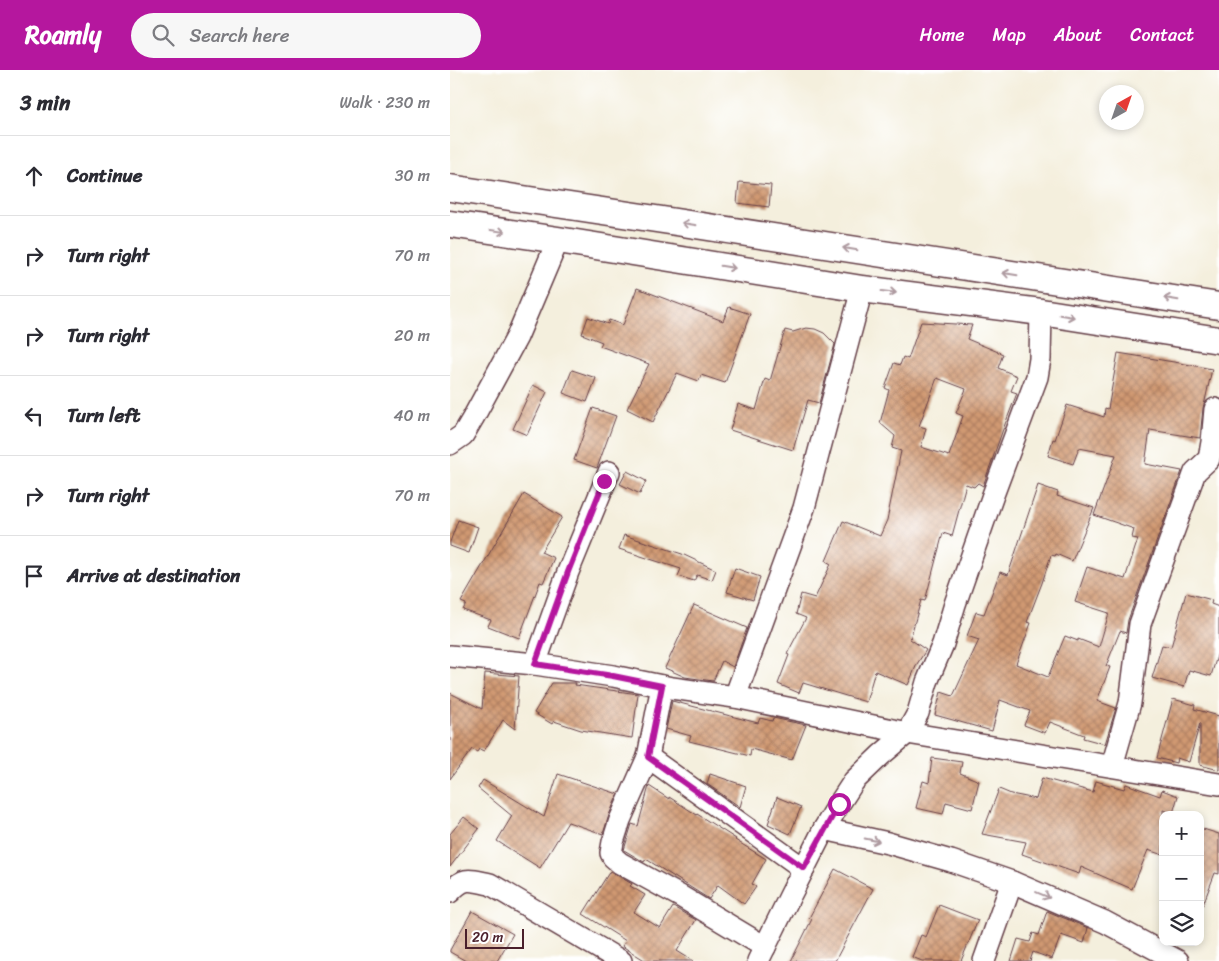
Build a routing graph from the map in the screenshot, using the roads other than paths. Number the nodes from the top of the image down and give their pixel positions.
1 (450, 188) edge
2 (450, 224) edge
3 (558, 240) junction
4 (862, 289) junction
5 (1219, 306) edge
6 (1041, 312) junction
7 (1219, 340) edge
8 (1215, 409) dead end
9 (450, 444) edge
10 (609, 472) dead end
11 (450, 656) edge
12 (535, 664) junction
13 (662, 686) junction
14 (735, 697) junction
15 (907, 732) junction
16 (648, 757) junction
17 (1112, 766) junction
18 (1219, 784) edge
19 (824, 829) junction
20 (804, 868) junction
21 (1012, 882) junction
22 (450, 892) edge
23 (762, 954) edge
24 (621, 961) edge
25 (984, 961) edge
26 (1178, 961) edge

5 -> 1 street
2 -> 3 street
3 -> 4 street
3 - 9 street
4 -> 6 street
4 - 14 street
6 -> 7 street
6 - 15 street
8 - 17 street
10 - 12 street
11 - 12 street
12 - 13 street
13 - 14 street
13 - 16 street
14 - 15 street
15 - 17 street
15 - 19 street
16 - 20 street
16 - 23 street
17 - 18 street
19 - 20 street
19 -> 21 street
20 - 23 street
21 - 25 street
21 -> 26 street
22 - 24 street

